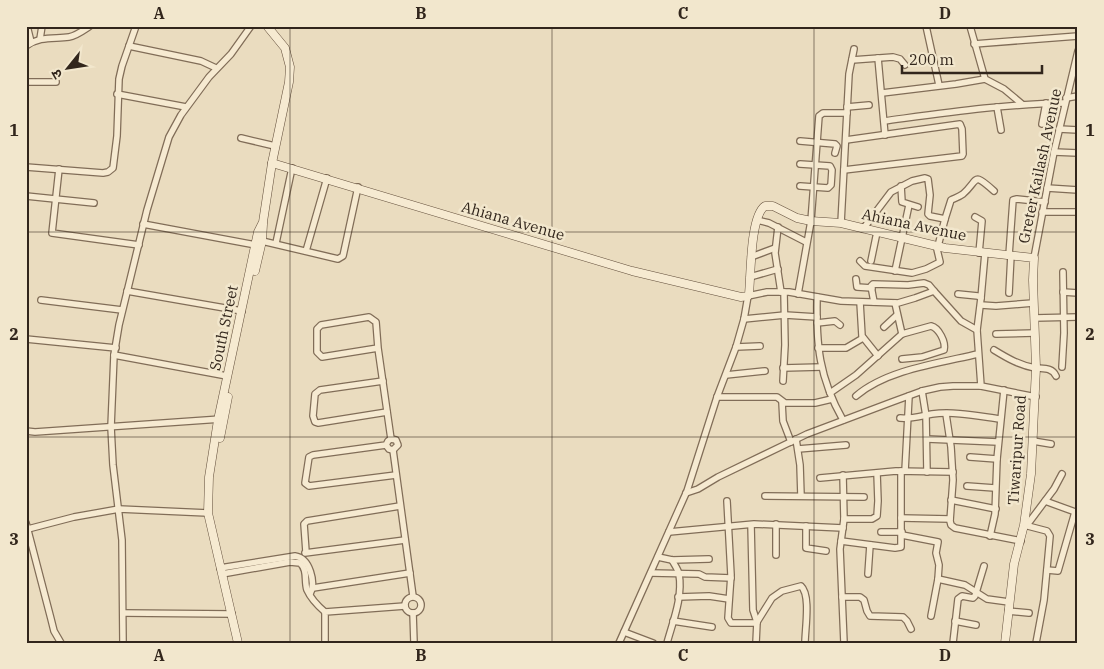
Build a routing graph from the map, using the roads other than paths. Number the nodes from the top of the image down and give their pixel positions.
1 (27, 26) edge
2 (42, 26) edge
3 (90, 26) edge
4 (136, 26) edge
5 (251, 26) edge
6 (267, 26) edge
7 (926, 26) edge
8 (970, 26) edge
9 (1078, 36) edge
10 (40, 39) junction
11 (28, 44) edge
12 (974, 44) junction
13 (129, 46) junction
14 (854, 49) dead end
15 (1078, 51) edge
16 (878, 58) junction
17 (852, 60) junction
18 (905, 65) dead end
19 (216, 68) junction
20 (985, 79) junction
21 (26, 82) edge
22 (56, 82) dead end
23 (939, 85) junction
24 (882, 93) junction
25 (117, 94) junction
26 (1078, 96) edge
27 (1065, 101) junction
28 (1046, 103) junction
29 (1022, 104) junction
30 (869, 105) dead end
31 (186, 107) junction
32 (997, 107) junction
33 (847, 110) junction
34 (884, 121) junction
35 (1042, 124) dead end
36 (1059, 129) junction
37 (1001, 130) dead end
38 (1078, 130) edge
39 (886, 135) junction
40 (241, 138) dead end
41 (846, 140) junction
42 (800, 141) dead end
43 (817, 142) junction
44 (275, 146) junction
45 (1054, 152) junction
46 (835, 153) dead end
47 (1078, 153) edge
48 (272, 163) junction
49 (800, 164) dead end
50 (816, 165) junction
51 (26, 167) edge
52 (292, 168) junction
53 (59, 169) junction
54 (844, 170) junction
55 (327, 178) junction
56 (800, 186) dead end
57 (901, 186) junction
58 (814, 187) junction
59 (358, 188) junction
60 (1047, 188) junction
61 (1078, 190) edge
62 (994, 191) dead end
63 (26, 196) edge
64 (55, 200) junction
65 (1044, 202) junction
66 (94, 203) dead end
67 (909, 205) junction
68 (918, 207) dead end
69 (1042, 212) junction
70 (1078, 212) edge
71 (975, 217) dead end
72 (945, 219) junction
73 (757, 220) junction
74 (811, 221) junction
75 (841, 223) junction
76 (144, 224) junction
77 (778, 227) junction
78 (863, 229) junction
79 (877, 232) junction
80 (901, 238) junction
81 (806, 242) junction
82 (259, 243) junction
83 (276, 243) junction
84 (139, 244) junction
85 (937, 246) junction
86 (775, 248) junction
87 (306, 251) junction
88 (982, 253) junction
89 (1010, 255) junction
90 (751, 257) junction
91 (1034, 258) junction
92 (871, 261) dead end
93 (860, 262) dead end
94 (778, 269) junction
95 (895, 271) junction
96 (1063, 272) dead end
97 (750, 278) junction
98 (856, 279) dead end
99 (872, 288) junction
100 (127, 291) junction
101 (934, 291) junction
102 (782, 292) junction
103 (1064, 292) junction
104 (1009, 293) dead end
105 (1078, 293) edge
106 (798, 294) junction
107 (958, 294) dead end
108 (748, 296) junction
109 (817, 297) junction
110 (41, 300) dead end
111 (860, 302) junction
112 (874, 302) junction
113 (981, 302) junction
114 (895, 303) junction
115 (1033, 303) junction
116 (122, 310) junction
117 (242, 310) junction
118 (785, 315) junction
119 (897, 315) junction
120 (1078, 317) edge
121 (1034, 318) junction
122 (1064, 318) junction
123 (744, 319) junction
124 (817, 320) junction
125 (840, 326) dead end
126 (884, 327) dead end
127 (977, 330) junction
128 (1035, 332) junction
129 (902, 334) junction
130 (996, 334) dead end
131 (863, 338) junction
132 (26, 339) edge
133 (760, 346) dead end
134 (736, 347) junction
135 (116, 348) junction
136 (378, 348) junction
137 (818, 348) junction
138 (944, 350) junction
139 (994, 350) dead end
140 (978, 354) junction
141 (114, 355) junction
142 (878, 356) junction
143 (902, 359) dead end
144 (947, 361) junction
145 (1062, 367) dead end
146 (783, 368) junction
147 (821, 368) junction
148 (1036, 368) junction
149 (764, 372) dead end
150 (726, 375) junction
151 (227, 376) junction
152 (1056, 376) dead end
153 (383, 381) junction
154 (783, 381) dead end
155 (981, 386) junction
156 (1004, 390) junction
157 (922, 391) junction
158 (831, 396) junction
159 (856, 396) dead end
160 (909, 396) junction
161 (717, 397) junction
162 (1036, 397) junction
163 (782, 402) junction
164 (387, 412) junction
165 (946, 414) junction
166 (926, 416) junction
167 (900, 418) dead end
168 (907, 419) junction
169 (1000, 419) junction
170 (220, 420) junction
171 (843, 420) junction
172 (111, 427) junction
173 (26, 431) edge
174 (391, 439) junction
175 (927, 439) junction
176 (950, 439) junction
177 (794, 440) junction
178 (1032, 441) junction
179 (998, 442) junction
180 (1051, 444) dead end
181 (386, 445) junction
182 (846, 445) dead end
183 (798, 449) junction
184 (393, 450) junction
185 (970, 457) dead end
186 (997, 459) junction
187 (903, 471) junction
188 (877, 472) junction
189 (927, 472) junction
190 (953, 472) junction
191 (1062, 474) dead end
192 (843, 475) junction
193 (396, 476) junction
194 (820, 478) dead end
195 (967, 486) dead end
196 (995, 488) junction
197 (686, 493) junction
198 (765, 496) dead end
199 (801, 496) junction
200 (844, 496) junction
201 (864, 497) dead end
202 (952, 500) junction
203 (727, 501) dead end
204 (1045, 501) junction
205 (400, 506) junction
206 (119, 509) junction
207 (996, 509) junction
208 (208, 513) junction
209 (1076, 513) edge
210 (844, 518) junction
211 (901, 518) junction
212 (950, 519) junction
213 (776, 524) junction
214 (751, 525) junction
215 (1026, 525) junction
216 (27, 526) edge
217 (729, 526) junction
218 (806, 526) junction
219 (843, 528) junction
220 (669, 532) junction
221 (882, 532) dead end
222 (902, 533) junction
223 (990, 536) junction
224 (405, 540) junction
225 (841, 540) junction
226 (1021, 541) junction
227 (870, 545) junction
228 (34, 548) junction
229 (26, 549) edge
230 (826, 551) dead end
231 (304, 555) junction
232 (776, 555) dead end
233 (658, 558) junction
234 (709, 559) dead end
235 (672, 560) junction
236 (258, 565) junction
237 (984, 566) dead end
238 (1046, 570) junction
239 (223, 571) junction
240 (410, 573) junction
241 (651, 573) junction
242 (679, 574) junction
243 (868, 574) dead end
244 (731, 578) junction
245 (938, 579) junction
246 (312, 591) junction
247 (978, 592) junction
248 (413, 596) junction
249 (842, 596) junction
250 (678, 597) junction
251 (729, 599) junction
252 (1009, 602) junction
253 (404, 606) junction
254 (1008, 611) junction
255 (325, 612) junction
256 (123, 613) junction
257 (414, 613) junction
258 (1029, 613) dead end
259 (232, 614) junction
260 (931, 616) dead end
261 (673, 621) junction
262 (955, 621) junction
263 (756, 622) junction
264 (976, 625) dead end
265 (712, 628) dead end
266 (911, 629) dead end
267 (624, 632) junction
268 (61, 643) edge
269 (123, 643) edge
270 (238, 643) edge
271 (242, 643) edge
272 (325, 643) edge
273 (414, 643) edge
274 (619, 643) edge
275 (653, 643) edge
276 (667, 643) edge
277 (756, 643) edge
278 (805, 643) edge
279 (844, 643) edge
280 (953, 643) edge
281 (1005, 643) edge
282 (1036, 643) edge

1 - 11 street
2 - 10 street
3 - 10 street
4 - 13 street
5 - 19 street
6 - 44 street, South Street
7 - 23 street
8 - 12 street
9 - 12 street
10 - 11 street
12 - 20 street
13 - 19 street
13 - 25 street
14 - 17 street
15 - 27 street, Greter Kailash Avenue
16 - 17 street
16 - 18 street
16 - 24 street
17 - 33 street
19 - 31 street
20 - 23 street
20 - 29 street
21 - 22 street
23 - 24 street
24 - 34 street
25 - 31 street
25 - 53 street
26 - 27 street
27 - 28 street
27 - 36 street, Greter Kailash Avenue
28 - 29 street
28 - 35 street
29 - 32 street
30 - 33 street
31 - 76 street
32 - 34 street
32 - 37 street
33 - 41 street
33 - 43 street
34 - 39 street
36 - 38 street
36 - 45 street, Greter Kailash Avenue
39 - 41 street
39 - 54 street
40 - 44 street
41 - 54 street
42 - 43 street
43 - 46 street
43 - 50 street
44 - 48 street, South Street
45 - 47 street
45 - 60 street, Greter Kailash Avenue
48 - 52 street, Ahiana Avenue
48 - 82 street, South Street
49 - 50 street
50 - 58 street
50 - 58 street
51 - 53 street
52 - 55 street, Ahiana Avenue
52 - 83 street
53 - 64 street
54 - 75 street
55 - 59 street, Ahiana Avenue
55 - 87 street
56 - 58 street
57 - 67 street
57 - 72 street
57 - 78 street
58 - 74 street
59 - 87 street
59 - 108 street, Ahiana Avenue
60 - 61 street
60 - 65 street, Greter Kailash Avenue
62 - 72 street
63 - 64 street
64 - 66 street
64 - 84 street
65 - 69 street, Greter Kailash Avenue
65 - 89 street
67 - 68 street
67 - 80 street
69 - 70 street
69 - 91 street, Greter Kailash Avenue
71 - 88 street
72 - 85 street
73 - 74 street, Ahiana Avenue
73 - 77 street
73 - 90 street
74 - 75 street, Ahiana Avenue
74 - 81 street
75 - 78 street, Ahiana Avenue
76 - 82 street
76 - 84 street
77 - 81 street
77 - 86 street
78 - 79 street, Ahiana Avenue
79 - 80 street, Ahiana Avenue
79 - 92 street
80 - 85 street, Ahiana Avenue
80 - 95 street
81 - 106 street
82 - 83 street
82 - 117 street, South Street
82 - 170 street
83 - 87 street
84 - 100 street
85 - 88 street, Ahiana Avenue
85 - 95 street
86 - 90 street
86 - 94 street
88 - 89 street, Ahiana Avenue
88 - 113 street
89 - 91 street, Ahiana Avenue
89 - 104 street
90 - 97 street
91 - 115 street, Tiwaripur Road
93 - 95 street
94 - 97 street
94 - 102 street
96 - 103 street
97 - 108 street
98 - 99 street
99 - 101 street
99 - 112 street
100 - 116 street
100 - 117 street
101 - 114 street
101 - 127 street
102 - 106 street
102 - 108 street
102 - 118 street
103 - 105 street
103 - 122 street
106 - 109 street
107 - 113 street
108 - 123 street
109 - 111 street
109 - 124 street
110 - 116 street
111 - 112 street
111 - 131 street
112 - 114 street
113 - 115 street
113 - 127 street
114 - 119 street
115 - 121 street, Tiwaripur Road
116 - 135 street
117 - 151 street, South Street
118 - 123 street
118 - 124 street
118 - 146 street
119 - 126 street
119 - 129 street
120 - 122 street
121 - 122 street
121 - 128 street, Tiwaripur Road
122 - 145 street
123 - 134 street
124 - 125 street
124 - 137 street
127 - 140 street
128 - 130 street
128 - 148 street, Tiwaripur Road
129 - 138 street
129 - 142 street
131 - 137 street
131 - 142 street
132 - 135 street
133 - 134 street
134 - 150 street
135 - 141 street
136 - 136 street
136 - 153 street
137 - 147 street
138 - 143 street
138 - 144 street
139 - 148 street
140 - 144 street
140 - 155 street
141 - 151 street
141 - 172 street
142 - 158 street
144 - 159 street
146 - 147 street
146 - 154 street
147 - 158 street
148 - 152 street
148 - 162 street, Tiwaripur Road
149 - 150 street
150 - 161 street
151 - 170 street, South Street
153 - 164 street
153 - 164 street
155 - 156 street
155 - 157 street
156 - 162 street
156 - 169 street
157 - 160 street
157 - 166 street
158 - 163 street
158 - 171 street
160 - 168 street
160 - 171 street
161 - 163 street
161 - 197 street
162 - 178 street, Tiwaripur Road
163 - 177 street
164 - 174 street
165 - 166 street
165 - 169 street
165 - 176 street
166 - 168 street
166 - 175 street
167 - 168 street
168 - 187 street
169 - 179 street
170 - 172 street
170 - 208 street, South Street
170 - 239 street
171 - 177 street
172 - 173 street
172 - 206 street
174 - 181 street
174 - 184 street
175 - 176 street
175 - 189 street
176 - 179 street
176 - 190 street
177 - 183 street
177 - 197 street
178 - 180 street
178 - 215 street, Tiwaripur Road
179 - 186 street
181 - 184 street
181 - 193 street
182 - 183 street
183 - 199 street
184 - 193 street
185 - 186 street
186 - 196 street
187 - 188 street
187 - 189 street
187 - 211 street
188 - 192 street
188 - 210 street
189 - 190 street
190 - 202 street
191 - 204 street
192 - 194 street
192 - 200 street
193 - 205 street
195 - 196 street
196 - 207 street
197 - 220 street
198 - 199 street
199 - 200 street
200 - 201 street
200 - 210 street
202 - 207 street
202 - 212 street
203 - 217 street
204 - 209 street
204 - 215 street
205 - 224 street
205 - 231 street
206 - 208 street
206 - 216 street
206 - 256 street
207 - 223 street
208 - 239 street, South Street
209 - 238 street
210 - 219 street
211 - 212 street
211 - 222 street
212 - 223 street
213 - 214 street
213 - 218 street
213 - 232 street
214 - 217 street
214 - 263 street
215 - 226 street, Tiwaripur Road
215 - 238 street
216 - 228 street
217 - 220 street
217 - 244 street
218 - 219 street
218 - 230 street
219 - 225 street
220 - 233 street
221 - 222 street
222 - 227 street
222 - 245 street
223 - 226 street
224 - 231 street
224 - 240 street
225 - 227 street
225 - 249 street
226 - 252 street, Tiwaripur Road
227 - 243 street
228 - 229 street
228 - 268 street
231 - 236 street
231 - 246 street
233 - 235 street
233 - 241 street
234 - 235 street
235 - 242 street
236 - 239 street
236 - 246 street
237 - 247 street
238 - 282 street
239 - 259 street, South Street
239 - 271 street
240 - 246 street
240 - 248 street
241 - 242 street
241 - 267 street
242 - 244 street
242 - 250 street
244 - 251 street
245 - 247 street
245 - 260 street
246 - 255 street
247 - 252 street
247 - 262 street
248 - 253 street
248 - 257 street
249 - 266 street
249 - 279 street
250 - 251 street
250 - 261 street
251 - 263 street
252 - 254 street, Tiwaripur Road
253 - 255 street
253 - 257 street
254 - 258 street
254 - 281 street, Tiwaripur Road
255 - 272 street
256 - 259 street
256 - 269 street
257 - 273 street
259 - 270 street, South Street
261 - 265 street
261 - 276 street
262 - 264 street
262 - 280 street
263 - 277 street
263 - 278 street
267 - 274 street
267 - 275 street

